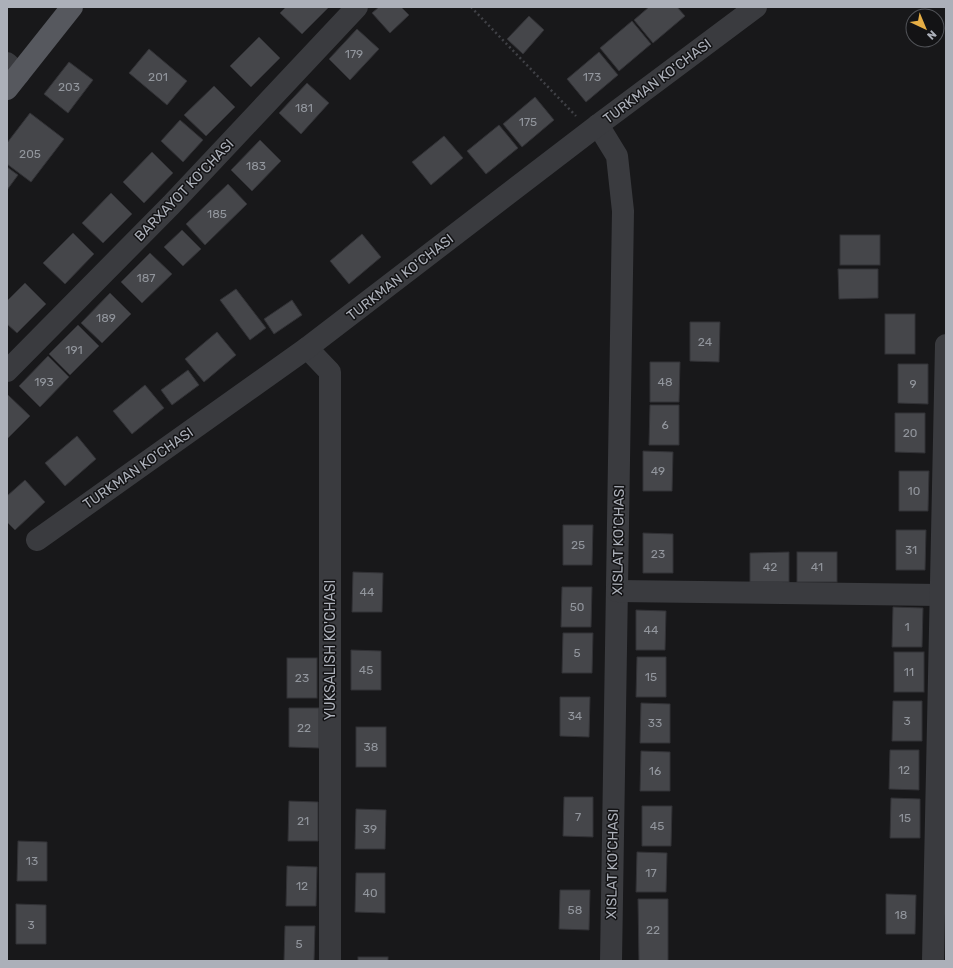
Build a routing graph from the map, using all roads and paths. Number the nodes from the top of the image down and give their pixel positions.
1 (72, 7) edge
2 (357, 7) edge
3 (471, 7) edge
4 (756, 7) edge
5 (11, 75) edge
6 (594, 128) junction
7 (946, 345) edge
8 (307, 348) junction
9 (7, 371) edge
10 (37, 540) dead end
11 (617, 591) junction
12 (940, 595) junction
13 (330, 961) edge
14 (610, 961) edge
15 (933, 961) edge

1 - 5 main road
2 - 9 street, BARXAYOT KO'CHASI
3 - 6 path
4 - 6 street, TURKMAN KO'CHASI
6 - 8 street, TURKMAN KO'CHASI
6 - 11 street, XISLAT KO'CHASI
7 - 12 street
8 - 10 street, TURKMAN KO'CHASI
8 - 13 street, YUKSALISH KO'CHASI
11 - 12 street
11 - 14 street, XISLAT KO'CHASI
12 - 15 street

